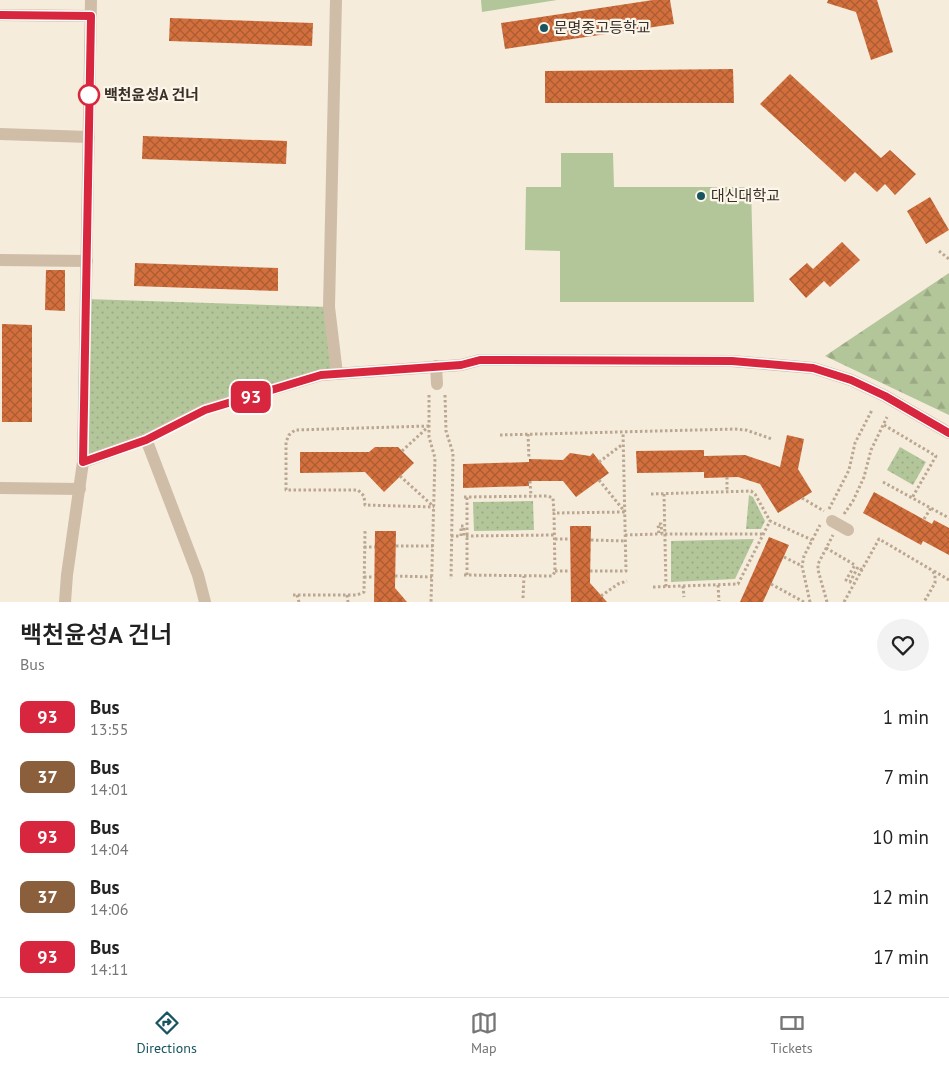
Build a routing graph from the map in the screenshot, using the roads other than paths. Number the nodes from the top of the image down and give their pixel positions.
1 (91, 0) edge
2 (336, 0) edge
3 (0, 15) edge
4 (91, 16) junction
5 (0, 134) edge
6 (89, 136) junction
7 (0, 260) edge
8 (87, 260) junction
9 (436, 366) junction
10 (337, 374) junction
11 (437, 390) road end
12 (949, 433) edge
13 (146, 440) junction
14 (83, 462) junction
15 (0, 488) edge
16 (80, 489) junction
17 (65, 602) edge
18 (205, 602) edge

1 - 4 street
2 - 10 street
3 - 4 street
4 - 6 street
5 - 6 street
6 - 8 street
7 - 8 street
8 - 14 street
9 - 10 street
9 - 11 street
9 - 12 street
10 - 13 street
13 - 14 street
13 - 18 street
14 - 16 street
15 - 16 street
16 - 17 street

